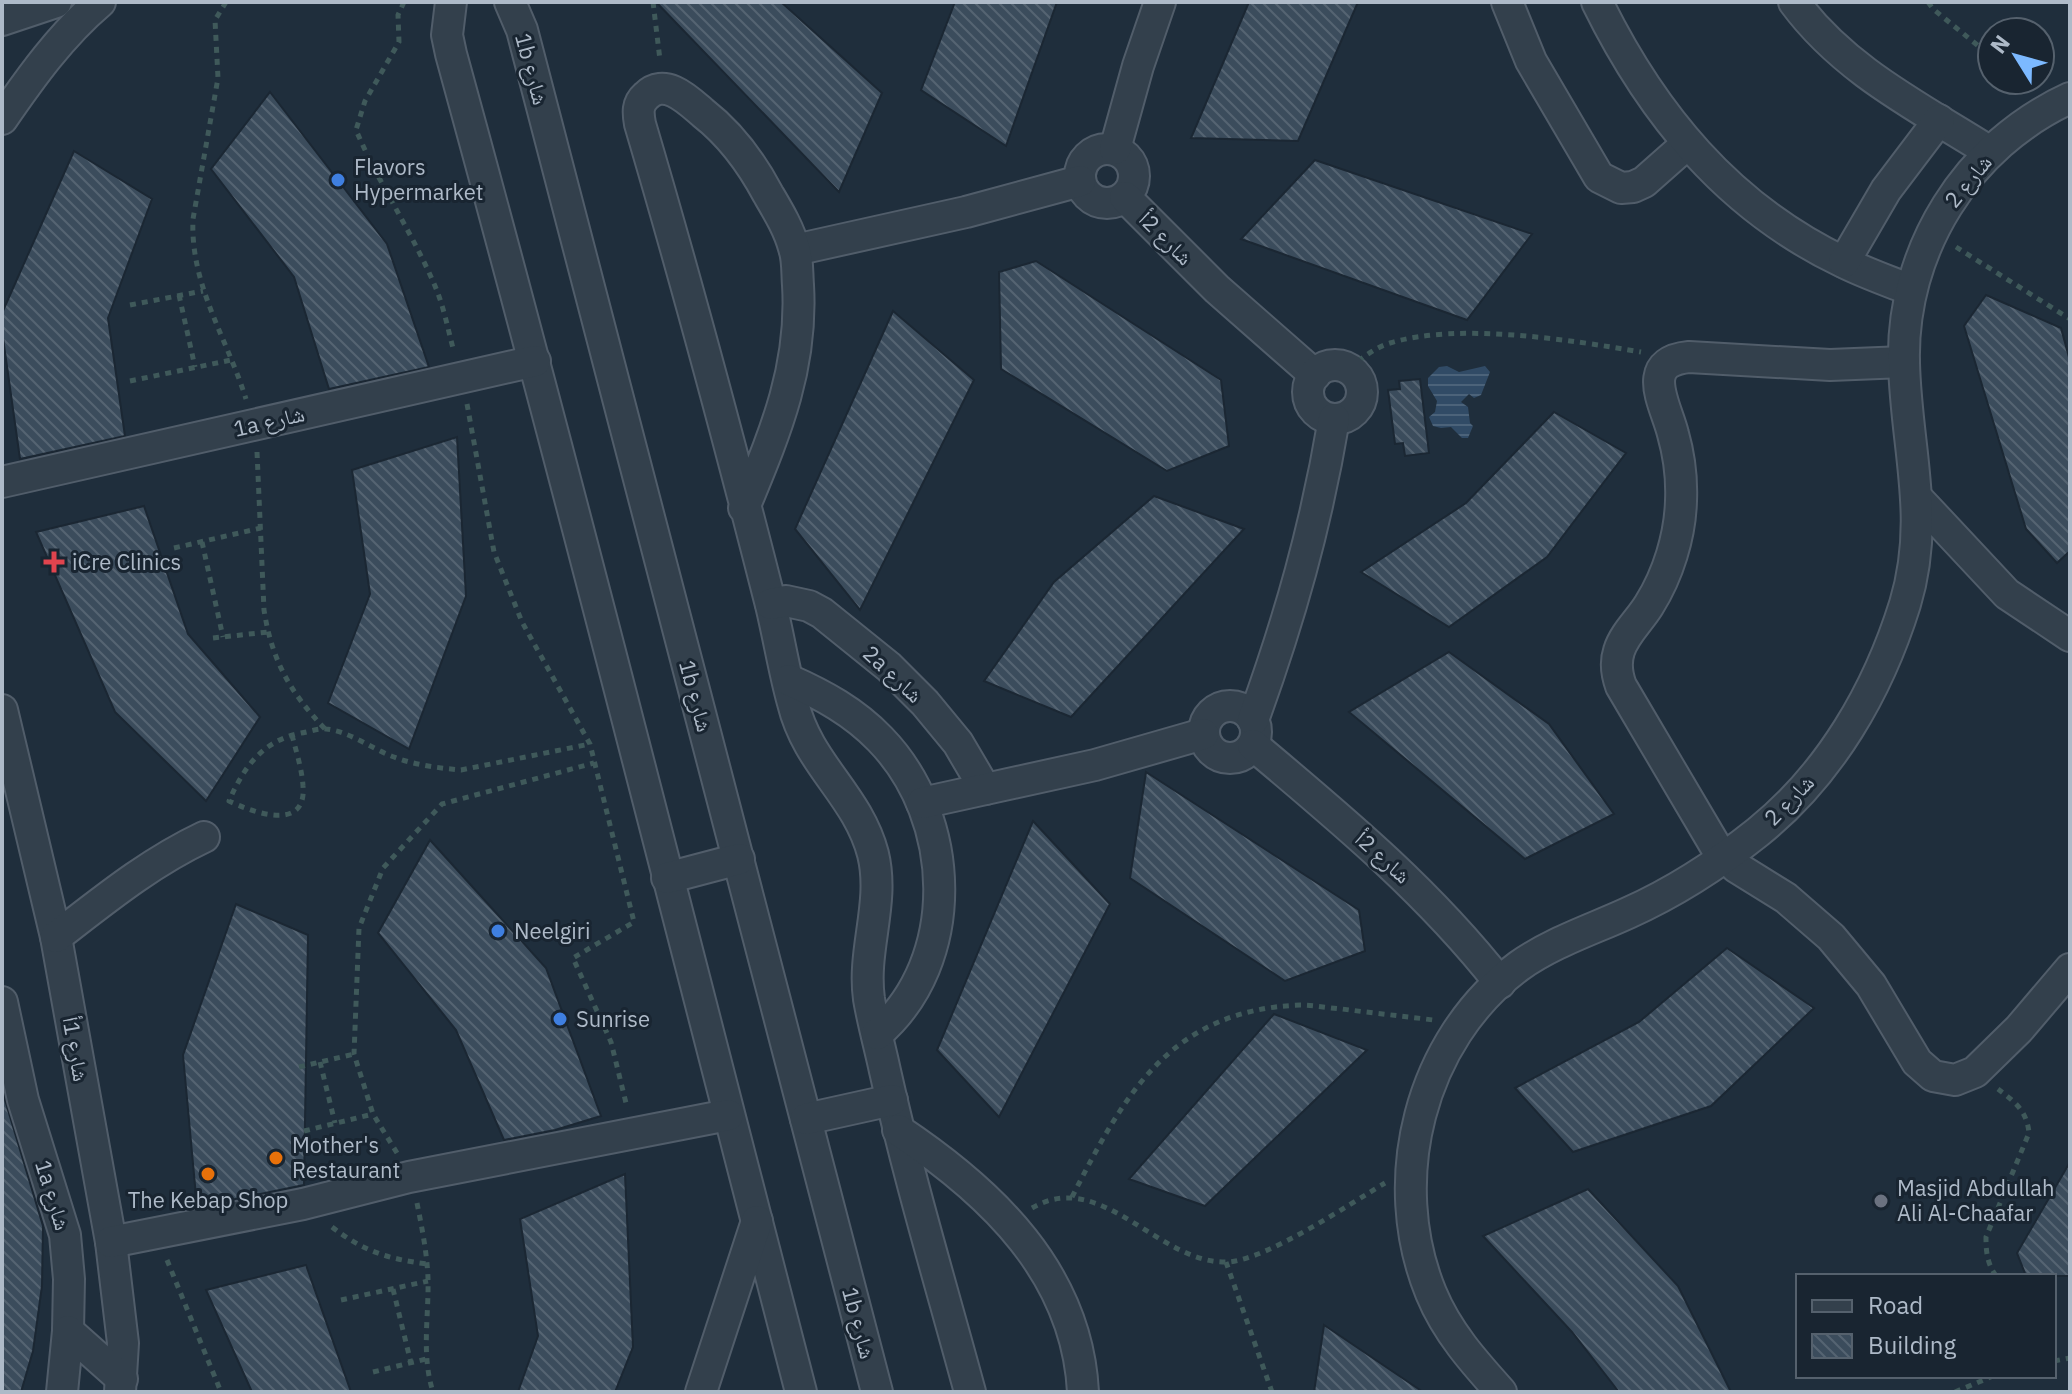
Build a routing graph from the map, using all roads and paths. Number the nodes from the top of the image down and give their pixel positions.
1 (56, 2) edge
2 (100, 2) edge
3 (226, 2) edge
4 (404, 2) edge
5 (451, 2) edge
6 (510, 2) edge
7 (653, 2) edge
8 (1160, 2) edge
9 (1507, 2) edge
10 (1597, 2) edge
11 (1794, 2) edge
12 (1928, 2) edge
13 (2, 20) edge
14 (1976, 44) edge
15 (667, 89) junction
16 (2070, 98) edge
17 (2, 119) edge
18 (1939, 120) junction
19 (1687, 144) junction
20 (1115, 149) junction
21 (1990, 152) junction
22 (1080, 181) junction
23 (1125, 197) junction
24 (1932, 231) junction
25 (795, 250) junction
26 (1844, 262) junction
27 (1911, 290) junction
28 (203, 291) junction
29 (179, 295) junction
30 (130, 305) dead end
31 (2070, 319) edge
32 (231, 360) junction
33 (535, 361) junction
34 (1904, 362) junction
35 (195, 367) junction
36 (1349, 369) junction
37 (1662, 370) junction
38 (1315, 375) junction
39 (462, 377) junction
40 (130, 381) dead end
41 (1334, 419) junction
42 (252, 425) junction
43 (2, 482) edge
44 (1918, 499) junction
45 (744, 508) junction
46 (261, 528) junction
47 (202, 542) junction
48 (174, 548) dead end
49 (771, 604) junction
50 (268, 632) junction
51 (2070, 636) edge
52 (223, 637) junction
53 (213, 638) dead end
54 (789, 680) junction
55 (2, 710) edge
56 (325, 729) junction
57 (1253, 732) junction
58 (1203, 734) junction
59 (292, 735) junction
60 (590, 744) junction
61 (594, 763) junction
62 (985, 789) junction
63 (922, 803) junction
64 (204, 837) dead end
65 (1724, 858) junction
66 (739, 859) junction
67 (667, 878) junction
68 (56, 937) junction
69 (2070, 969) edge
70 (1500, 983) junction
71 (2, 1002) edge
72 (1463, 1024) junction
73 (877, 1034) junction
74 (354, 1054) junction
75 (320, 1062) junction
76 (299, 1067) dead end
77 (1975, 1072) junction
78 (892, 1100) junction
79 (373, 1114) junction
80 (728, 1115) junction
81 (806, 1119) junction
82 (335, 1123) junction
83 (898, 1130) junction
84 (304, 1131) dead end
85 (633, 1135) junction
86 (1411, 1169) junction
87 (409, 1177) junction
88 (1072, 1197) junction
89 (303, 1204) junction
90 (757, 1221) junction
91 (1010, 1221) junction
92 (156, 1233) junction
93 (111, 1242) junction
94 (1226, 1262) junction
95 (427, 1264) junction
96 (1995, 1274) edge
97 (428, 1281) junction
98 (393, 1289) junction
99 (341, 1300) dead end
100 (68, 1331) junction
101 (426, 1359) junction
102 (411, 1363) junction
103 (373, 1372) dead end
104 (1988, 1378) edge
105 (121, 1386) edge
106 (62, 1392) edge
107 (221, 1392) edge
108 (433, 1392) edge
109 (701, 1392) edge
110 (801, 1392) edge
111 (877, 1392) edge
112 (970, 1392) edge
113 (1083, 1392) edge
114 (1272, 1392) edge
115 (1501, 1392) edge
116 (1955, 1392) edge

1 - 13 street
2 - 17 street
3 - 28 path
4 - 39 path
5 - 33 street
6 - 66 street, 1b شارع
7 - 15 path
8 - 20 street
9 - 19 street
10 - 19 street
11 - 18 street
12 - 14 path
15 - 25 street
15 - 45 street
16 - 21 street, شارع 2
18 - 21 street
18 - 26 street
19 - 26 street
20 - 22 street
20 - 23 street
21 - 24 street, شارع 2
22 - 23 street
22 - 25 street
23 - 38 street, شارع 2أ
24 - 27 street, شارع 2
24 - 31 path
25 - 45 street
26 - 27 street
27 - 34 street, شارع 2
28 - 29 path
28 - 32 path
29 - 30 path
29 - 35 path
32 - 35 path
32 - 42 path
33 - 39 street, 1a شارع
33 - 67 street
34 - 37 street
34 - 44 street, شارع 2
35 - 40 path
36 - 37 path
36 - 38 street
36 - 41 street
37 - 65 street
38 - 41 street
39 - 42 street, 1a شارع
39 - 60 path
41 - 57 street
42 - 43 street, 1a شارع
42 - 46 path
44 - 51 street
44 - 65 street, شارع 2
45 - 49 street
46 - 47 path
46 - 50 path
47 - 48 path
47 - 52 path
49 - 54 street
49 - 62 street, 2a شارع
50 - 52 path
50 - 56 path
52 - 53 path
54 - 63 street
54 - 73 street
55 - 68 street, شارع 1أ
56 - 59 path
56 - 60 path
57 - 58 street
57 - 58 street
57 - 70 street, شارع 2أ
58 - 62 street
59 - 59 path
60 - 61 path
61 - 74 path
61 - 85 path
62 - 63 street
63 - 73 street
64 - 68 street
65 - 70 street, شارع 2
65 - 77 street
66 - 67 street
66 - 81 street, 1b شارع
67 - 80 street
68 - 93 street, شارع 1أ
69 - 77 street
70 - 72 street, شارع 2
71 - 100 street, 1a شارع
72 - 86 street, شارع 2
72 - 88 path
73 - 78 street
74 - 75 path
74 - 79 path
75 - 76 path
75 - 82 path
77 - 96 path
78 - 81 street
78 - 83 street
79 - 82 path
79 - 87 path
80 - 85 street
80 - 90 street
81 - 111 street, 1b شارع
82 - 84 path
83 - 91 street
83 - 112 street
85 - 87 street
86 - 94 path
86 - 115 street, شارع 2
87 - 89 street
87 - 95 path
88 - 91 path
88 - 94 path
89 - 92 street
89 - 95 path
90 - 109 street
90 - 110 street
91 - 113 street
92 - 93 street
92 - 107 path
93 - 105 street, شارع 1أ
94 - 114 path
95 - 97 path
97 - 98 path
97 - 101 path
98 - 99 path
98 - 102 path
100 - 105 street
100 - 106 street, 1a شارع
101 - 102 path
101 - 108 path
102 - 103 path
104 - 116 path

